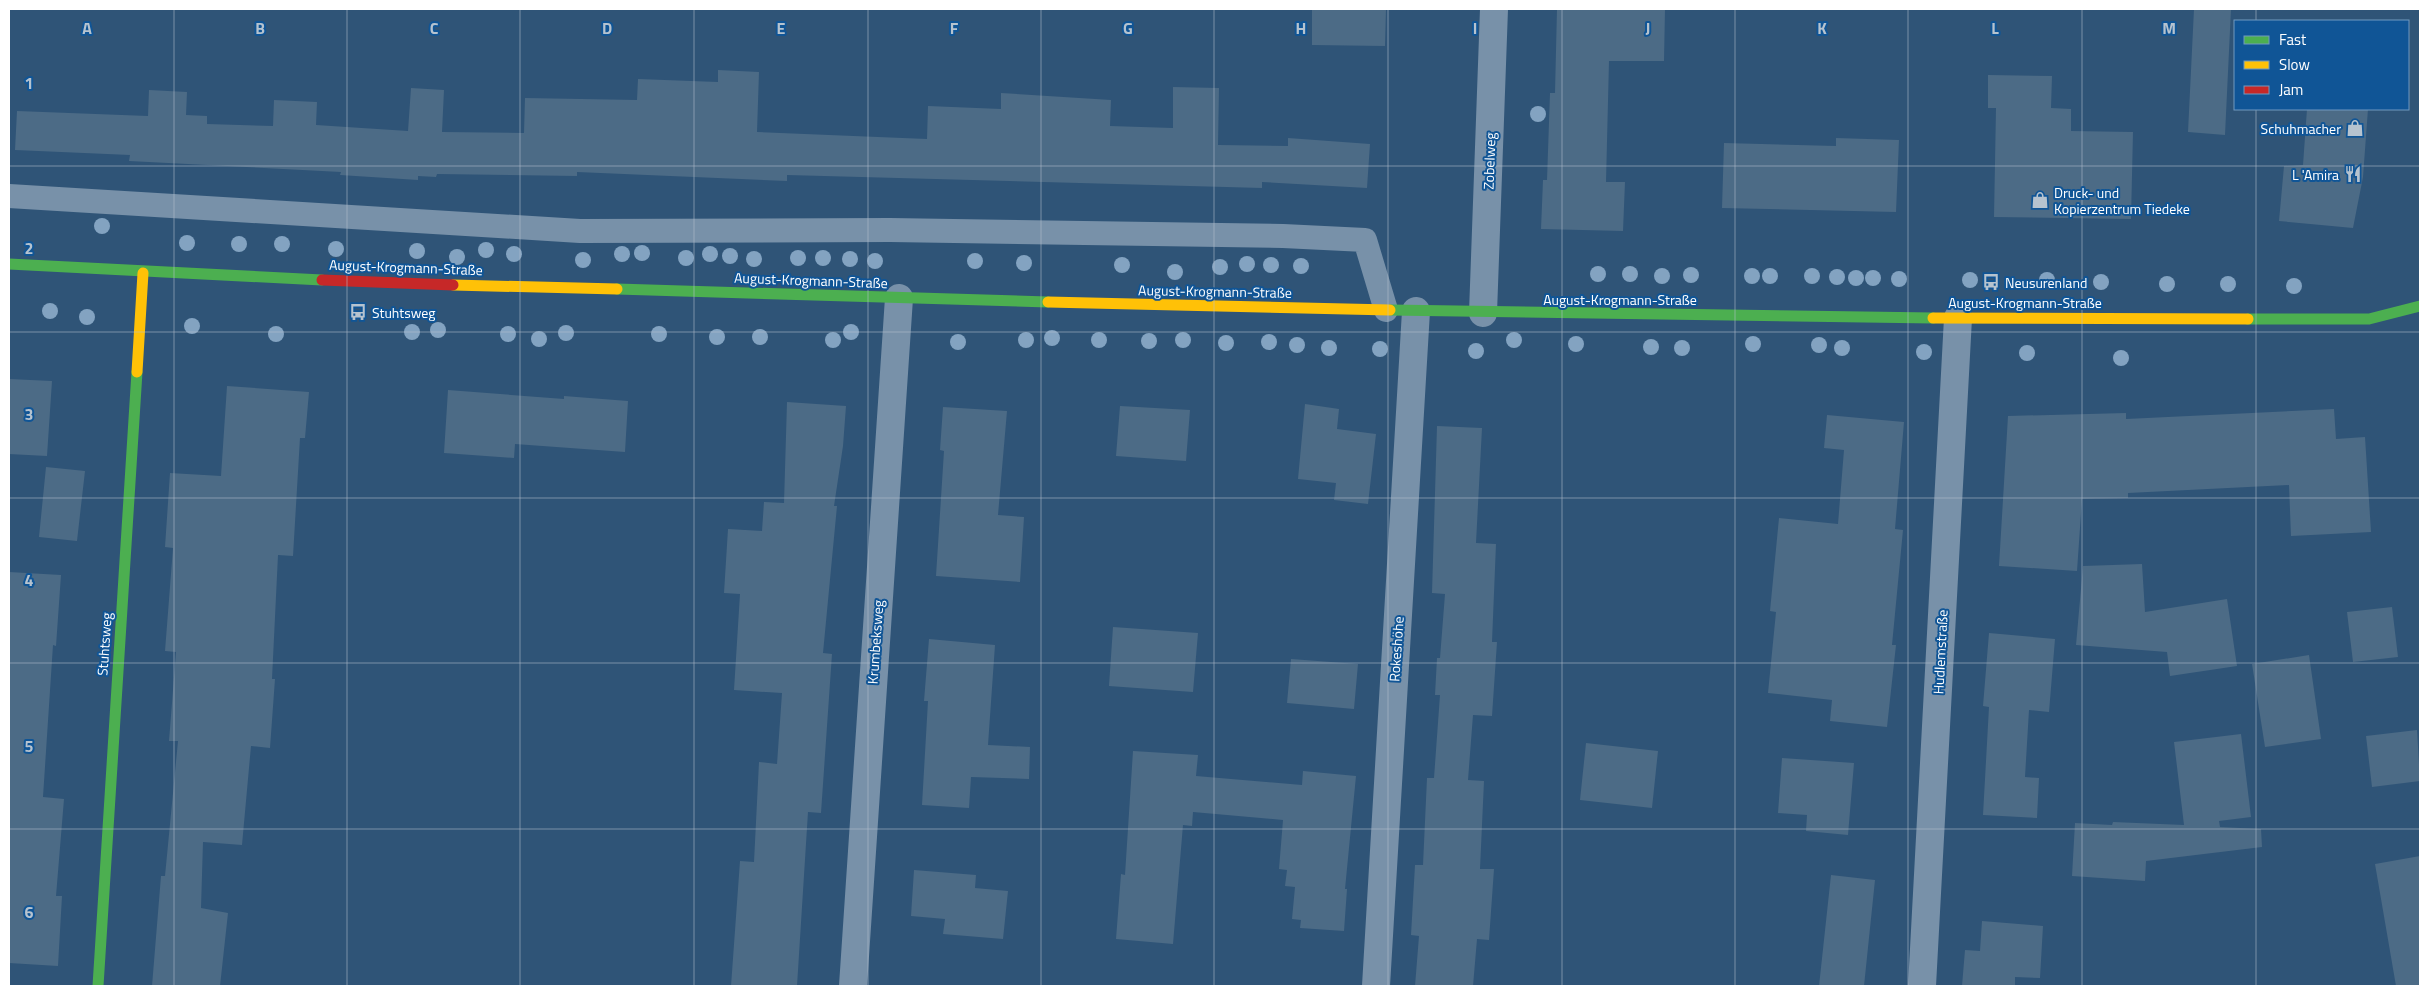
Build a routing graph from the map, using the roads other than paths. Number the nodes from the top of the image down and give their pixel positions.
1 (1494, 9) edge
2 (9, 196) edge
3 (9, 264) edge
4 (143, 273) junction
5 (899, 298) junction
6 (2420, 306) edge
7 (1386, 310) junction
8 (1416, 311) junction
9 (1483, 313) junction
10 (1958, 318) junction
11 (98, 986) edge
12 (853, 986) edge
13 (1376, 986) edge
14 (1922, 986) edge

1 - 9 street, Zobelweg
2 - 7 lane
3 - 4 main road, August-Krogmann-Straße
4 - 5 main road, August-Krogmann-Straße
4 - 11 main road, Stuhtsweg
5 - 7 main road, August-Krogmann-Straße
5 - 12 street, Krumbeksweg
6 - 10 main road, August-Krogmann-Straße
7 - 8 main road, August-Krogmann-Straße
8 - 9 main road, August-Krogmann-Straße
8 - 13 street, Rokeshöhe
9 - 10 main road, August-Krogmann-Straße
10 - 14 street, Hudlemstraße

